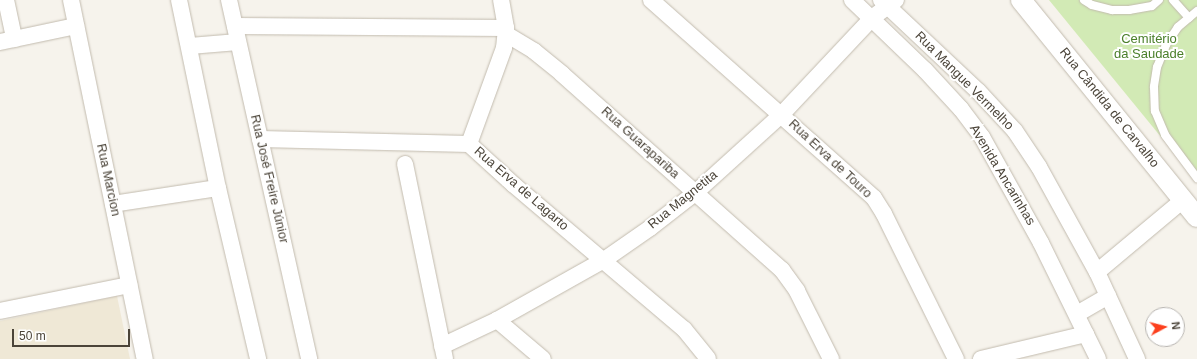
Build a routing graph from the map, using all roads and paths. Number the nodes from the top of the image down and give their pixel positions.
1 (6, 0) edge
2 (71, 0) edge
3 (179, 0) edge
4 (228, 0) edge
5 (501, 0) edge
6 (651, 0) edge
7 (852, 0) edge
8 (1021, 0) edge
9 (1084, 0) edge
10 (1159, 0) edge
11 (1173, 0) edge
12 (887, 2) edge
13 (1197, 11) edge
14 (872, 18) junction
15 (1188, 18) junction
16 (76, 26) junction
17 (235, 26) junction
18 (506, 31) junction
19 (7, 40) edge
20 (238, 42) junction
21 (190, 46) junction
22 (782, 114) junction
23 (260, 139) junction
24 (469, 144) junction
25 (405, 164) dead end
26 (1197, 178) edge
27 (218, 188) junction
28 (695, 193) junction
29 (1183, 200) junction
30 (113, 204) junction
31 (1197, 217) edge
32 (604, 260) junction
33 (1097, 272) junction
34 (129, 285) junction
35 (1108, 296) junction
36 (0, 311) edge
37 (1077, 314) junction
38 (497, 320) junction
39 (1086, 334) junction
40 (443, 352) edge
41 (145, 359) edge
42 (258, 359) edge
43 (309, 359) edge
44 (543, 359) edge
45 (708, 359) edge
46 (831, 359) edge
47 (956, 359) edge
48 (981, 359) edge
49 (1098, 359) edge
50 (1137, 359) edge

1 - 19 street
2 - 16 street, Rua Marcion
3 - 21 street
4 - 17 street, Rua José Freire Júnior
5 - 18 street
6 - 22 street, Rua Erva de Touro
7 - 14 street, Avenida Ancarinhas
8 - 29 street, Rua Cândida de Carvalho
9 - 10 lane
11 - 15 lane
12 - 14 street, Rua Magnetita
12 - 33 street, Rua Mangue Vermelho
13 - 15 lane
14 - 22 street, Rua Magnetita
14 - 37 street, Avenida Ancarinhas
15 - 26 lane
16 - 19 street
16 - 30 street, Rua Marcion
17 - 18 street
17 - 20 street, Rua José Freire Júnior
18 - 24 street
18 - 28 street, Rua Guarapariba
20 - 21 street
20 - 23 street, Rua José Freire Júnior
21 - 27 street
22 - 28 street, Rua Magnetita
22 - 47 street, Rua Erva de Touro
23 - 24 street, Rua Erva de Lagarto
23 - 43 street, Rua José Freire Júnior
24 - 32 street, Rua Erva de Lagarto
25 - 40 street
27 - 30 street
27 - 42 street
28 - 32 street, Rua Magnetita
28 - 46 street, Rua Guarapariba
29 - 31 street, Rua Cândida de Carvalho
29 - 33 street
30 - 34 street, Rua Marcion
32 - 38 street, Rua Magnetita
32 - 45 street, Rua Erva de Lagarto
33 - 35 street, Rua Mangue Vermelho
34 - 36 street
34 - 41 street, Rua Marcion
35 - 37 street
35 - 50 street, Rua Mangue Vermelho
37 - 39 street, Avenida Ancarinhas
38 - 40 street, Rua Magnetita
38 - 44 street
39 - 48 street
39 - 49 street, Avenida Ancarinhas

